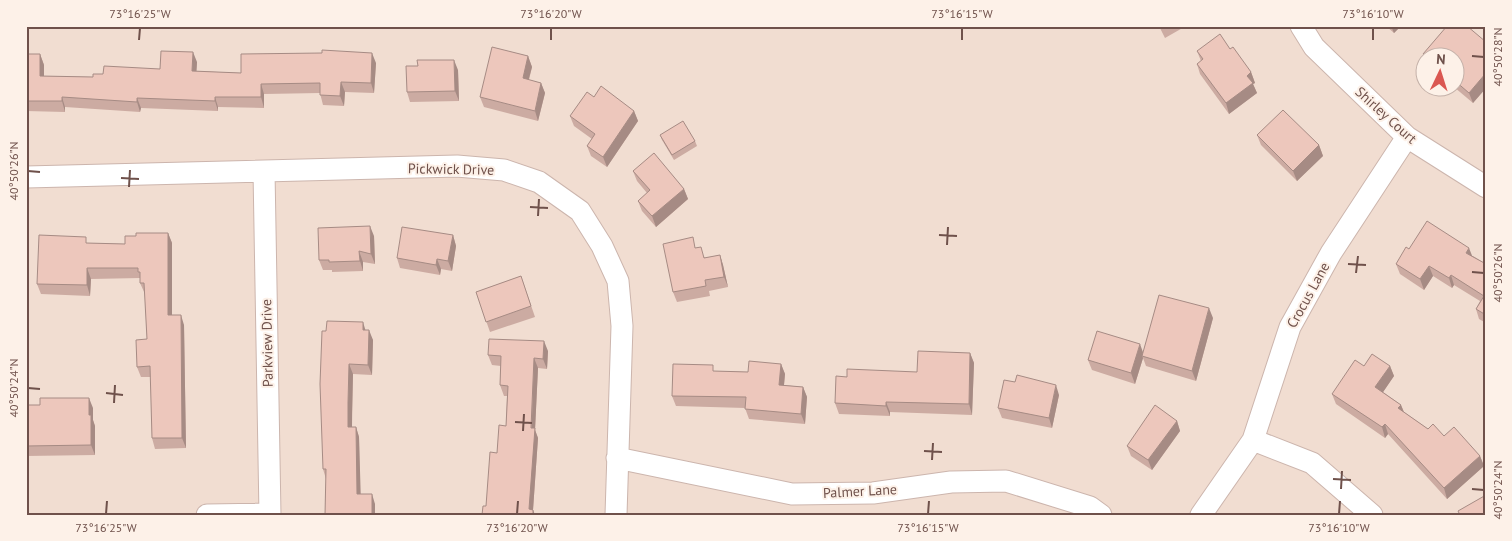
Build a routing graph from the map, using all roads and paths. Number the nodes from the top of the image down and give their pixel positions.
1 (1300, 26) edge
2 (1407, 137) junction
3 (264, 172) junction
4 (26, 177) edge
5 (1486, 187) edge
6 (1253, 440) junction
7 (617, 458) junction
8 (270, 514) edge
9 (208, 515) edge
10 (616, 515) edge
11 (1101, 515) edge
12 (1202, 515) edge
13 (1372, 515) edge

1 - 2 street, Shirley Court
2 - 5 street, Shirley Court
2 - 6 street, Crocus Lane
3 - 4 street, Pickwick Drive
3 - 7 street, Pickwick Drive
3 - 8 street, Parkview Drive
6 - 12 street, Crocus Lane
6 - 13 street
7 - 10 street, Pickwick Drive
7 - 11 street, Palmer Lane
8 - 9 street

